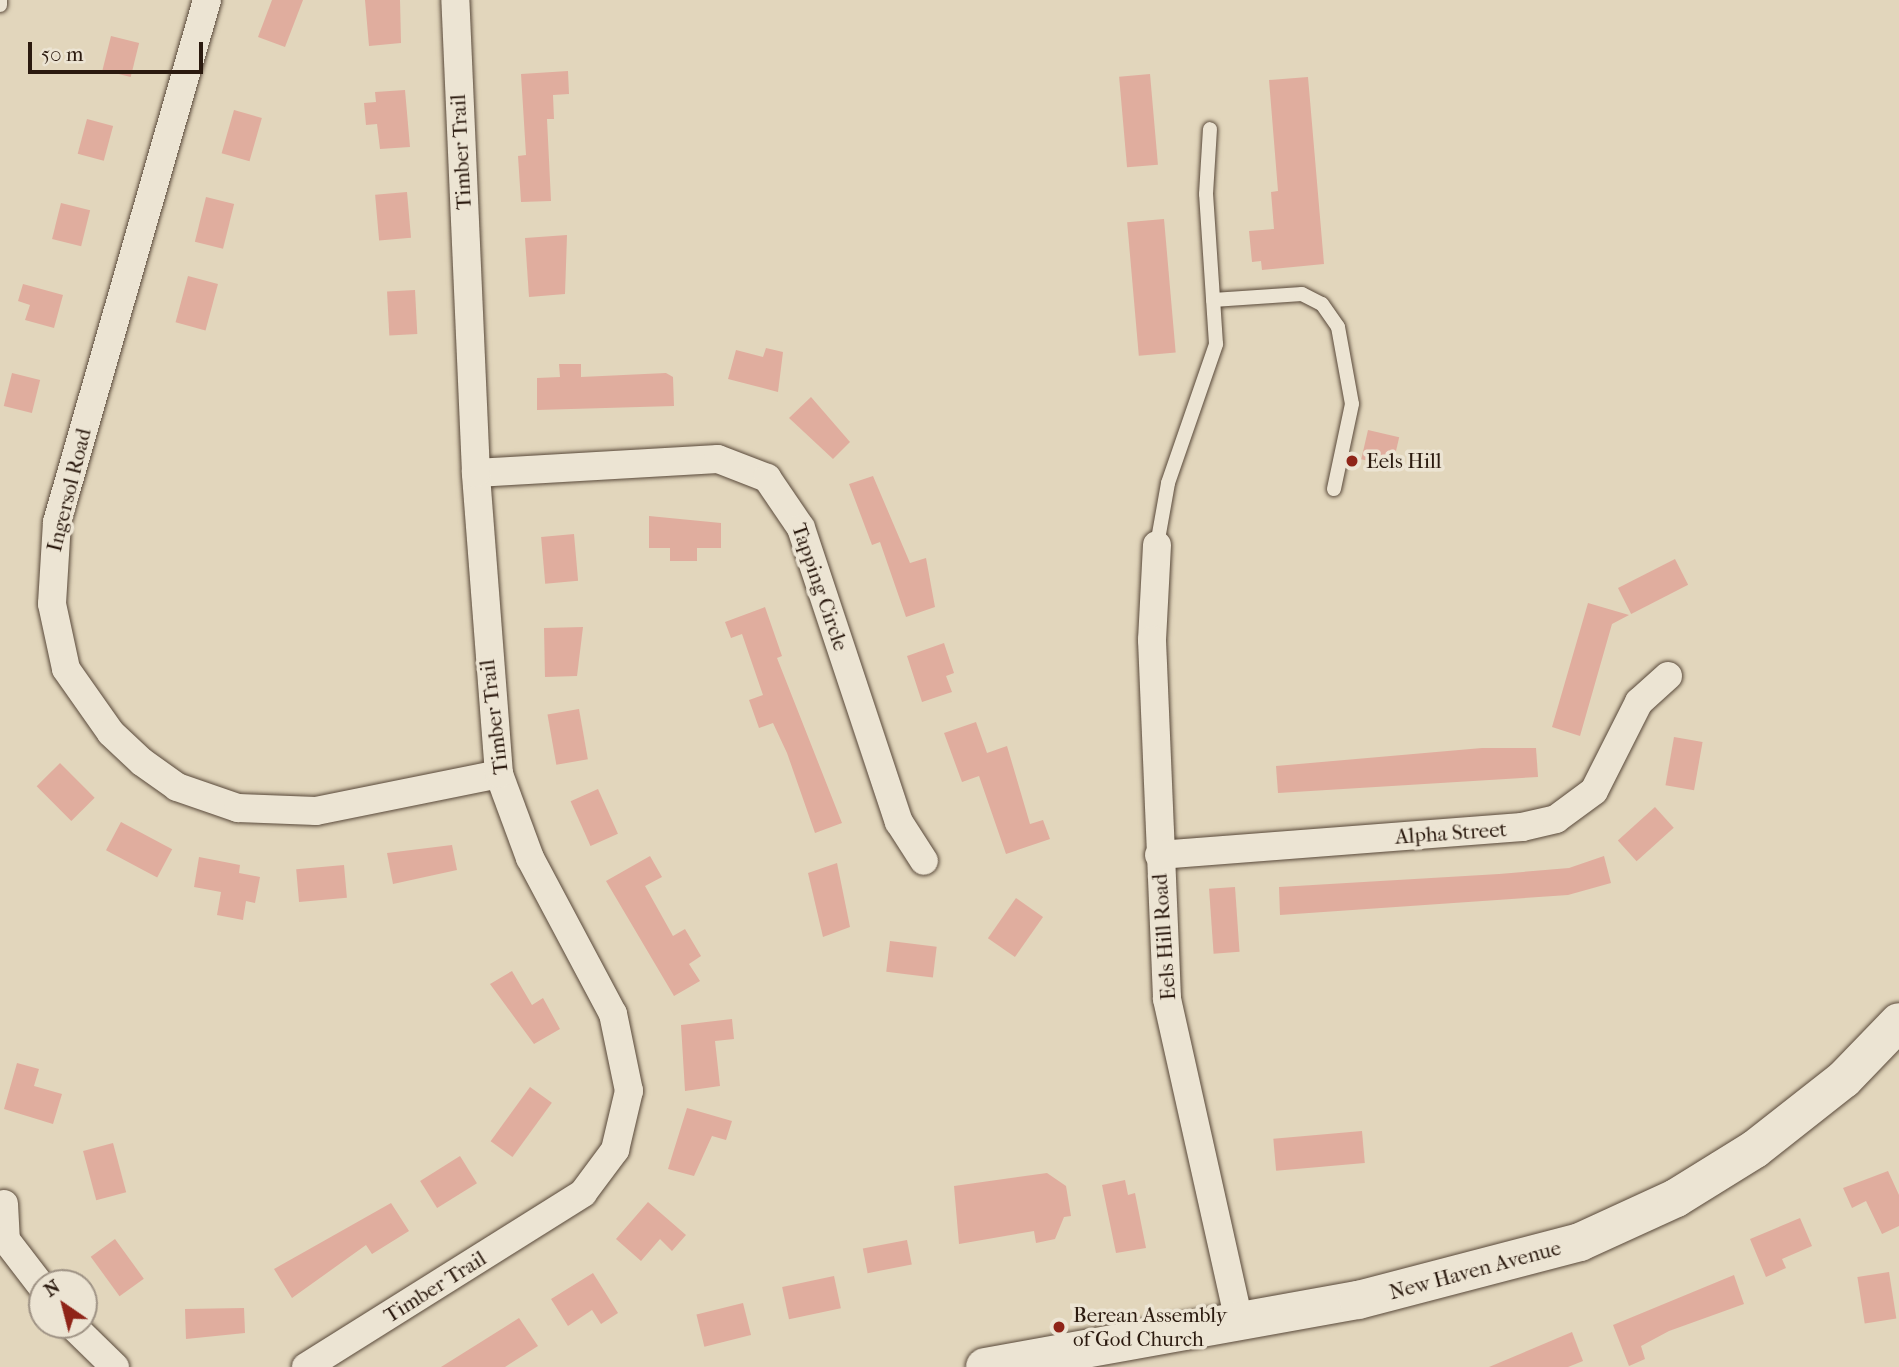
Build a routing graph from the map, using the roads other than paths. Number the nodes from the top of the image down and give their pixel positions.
1 (207, 0) edge
2 (455, 0) edge
3 (1210, 128) dead end
4 (1213, 300) junction
5 (476, 473) junction
6 (1334, 489) dead end
7 (1157, 545) joint
8 (1668, 676) dead end
9 (499, 774) junction
10 (1159, 855) junction
11 (924, 861) dead end
12 (1899, 1023) edge
13 (4, 1204) dead end
14 (28, 1269) edge
15 (1239, 1321) junction
16 (87, 1339) edge
17 (1072, 1359) edge
18 (309, 1366) edge
19 (116, 1367) edge
20 (985, 1367) edge

1 - 9 street, Ingersol Road
2 - 5 street, Timber Trail
3 - 4 lane
4 - 6 lane
4 - 7 lane
5 - 9 street, Timber Trail
5 - 11 street, Tapping Circle
7 - 10 street, Eels Hill Road
8 - 10 street, Alpha Street
9 - 18 street, Timber Trail
10 - 15 street, Eels Hill Road
12 - 15 main road, New Haven Avenue
13 - 14 street
15 - 17 main road, New Haven Avenue
16 - 19 street
17 - 20 main road, New Haven Avenue

